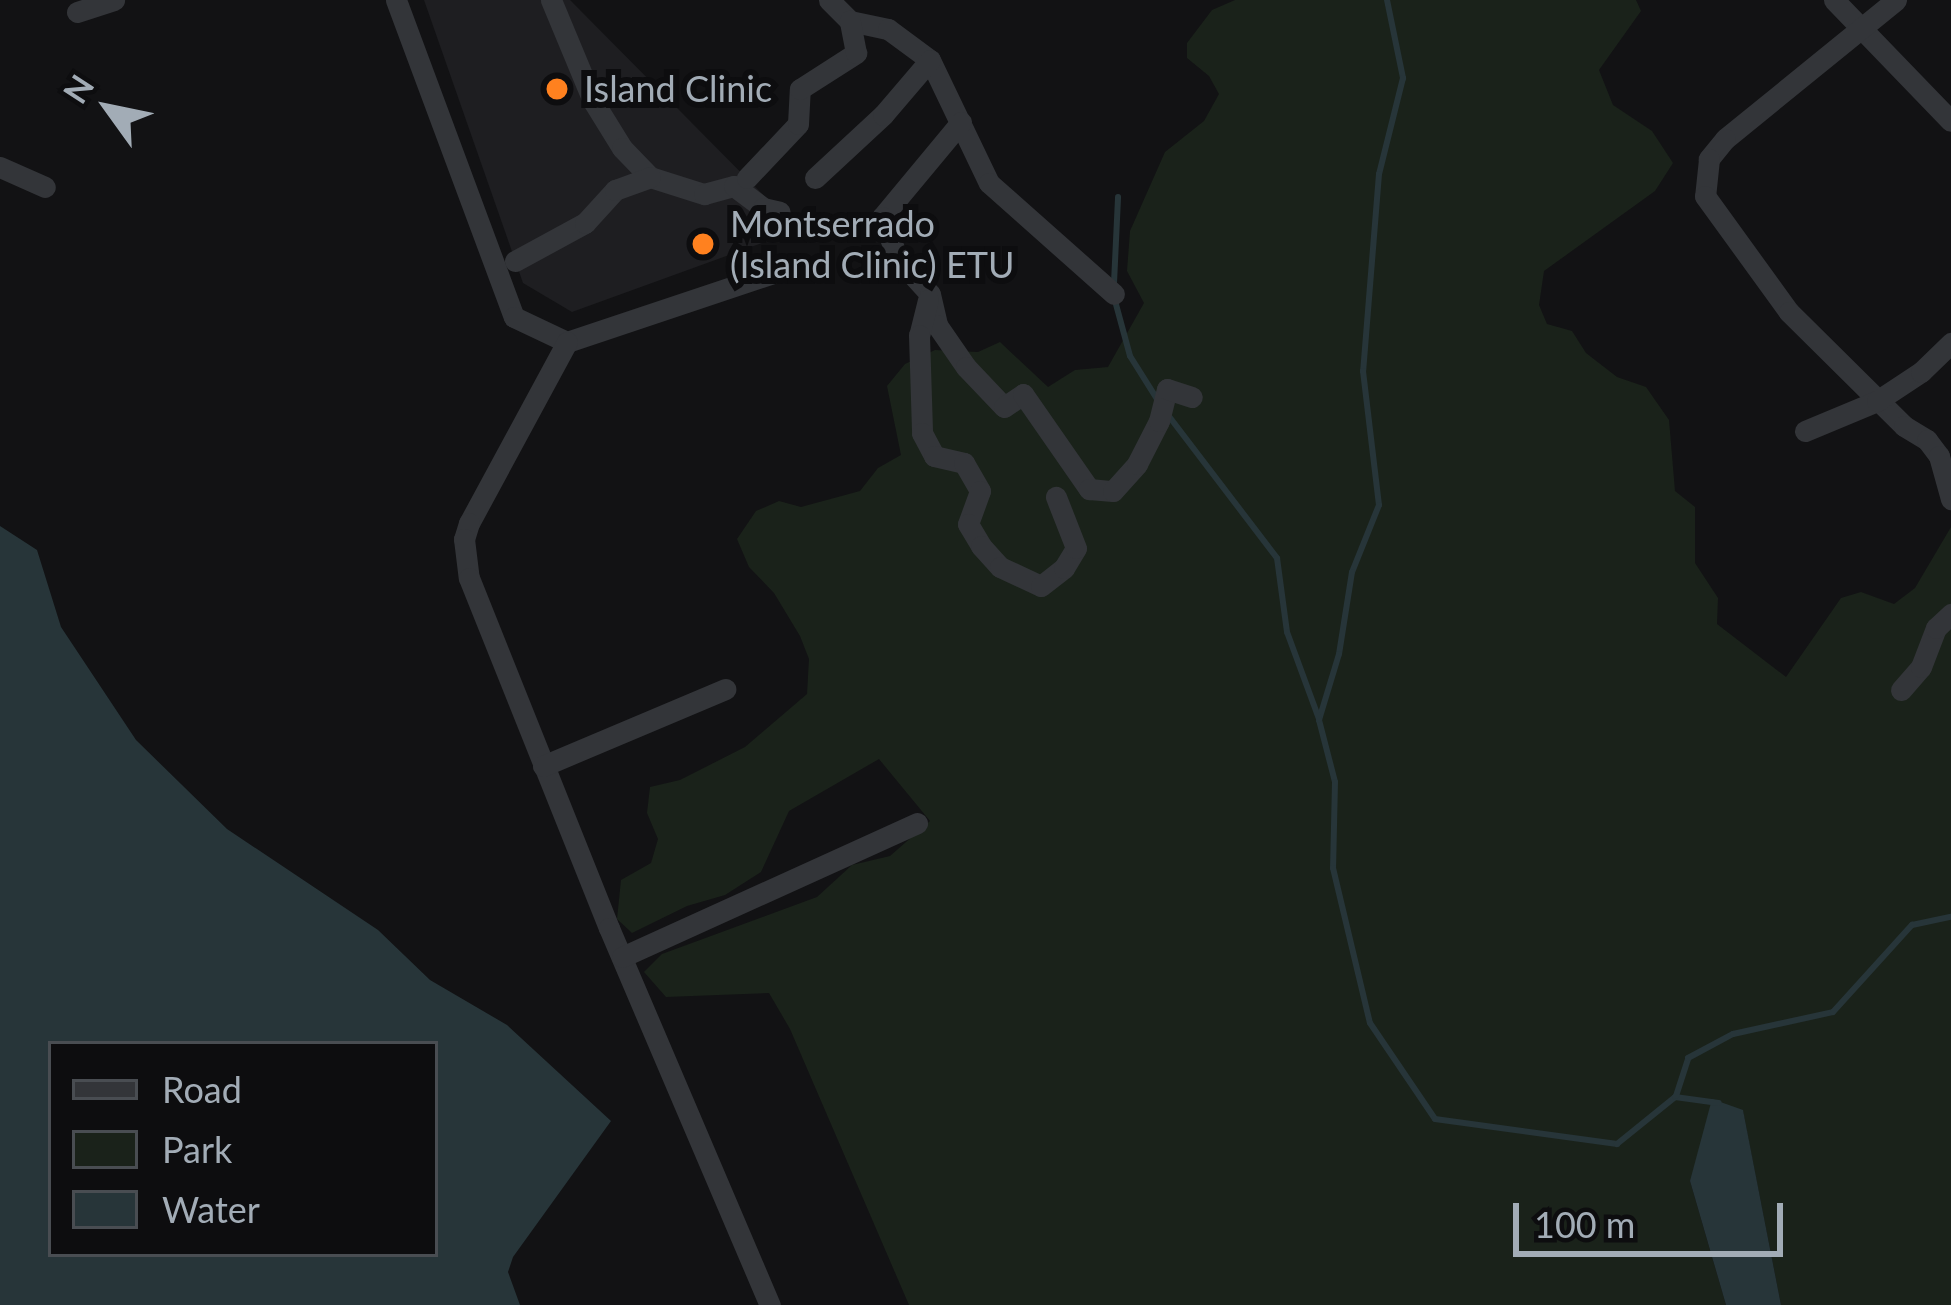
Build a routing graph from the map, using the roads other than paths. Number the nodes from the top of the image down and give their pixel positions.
1 (114, 0) edge
2 (396, 0) edge
3 (550, 0) edge
4 (829, 0) edge
5 (1834, 0) edge
6 (1896, 0) edge
7 (76, 12) dead end
8 (850, 21) junction
9 (1864, 25) junction
10 (930, 60) junction
11 (1951, 121) edge
12 (961, 122) junction
13 (0, 167) edge
14 (650, 177) junction
15 (747, 178) dead end
16 (815, 178) dead end
17 (45, 187) dead end
18 (780, 212) dead end
19 (515, 261) dead end
20 (782, 270) dead end
21 (930, 294) junction
22 (1114, 294) dead end
23 (567, 343) junction
24 (1951, 343) edge
25 (1192, 397) dead end
26 (1877, 401) junction
27 (1805, 431) dead end
28 (1056, 497) dead end
29 (1951, 499) edge
30 (1951, 614) edge
31 (725, 689) dead end
32 (1900, 690) dead end
33 (544, 766) junction
34 (917, 823) dead end
35 (622, 957) junction
36 (770, 1305) edge

1 - 7 street
2 - 23 street
3 - 14 street
4 - 8 street
5 - 9 street
6 - 9 street
8 - 10 street
8 - 15 street
9 - 11 street
9 - 26 street
10 - 12 street
10 - 16 street
12 - 21 street
12 - 22 street
13 - 17 street
14 - 18 street
14 - 19 street
20 - 23 street
21 - 25 street
21 - 28 street
23 - 33 street
24 - 26 street
26 - 27 street
26 - 29 street
30 - 32 street
31 - 33 street
33 - 35 street
34 - 35 street
35 - 36 street

